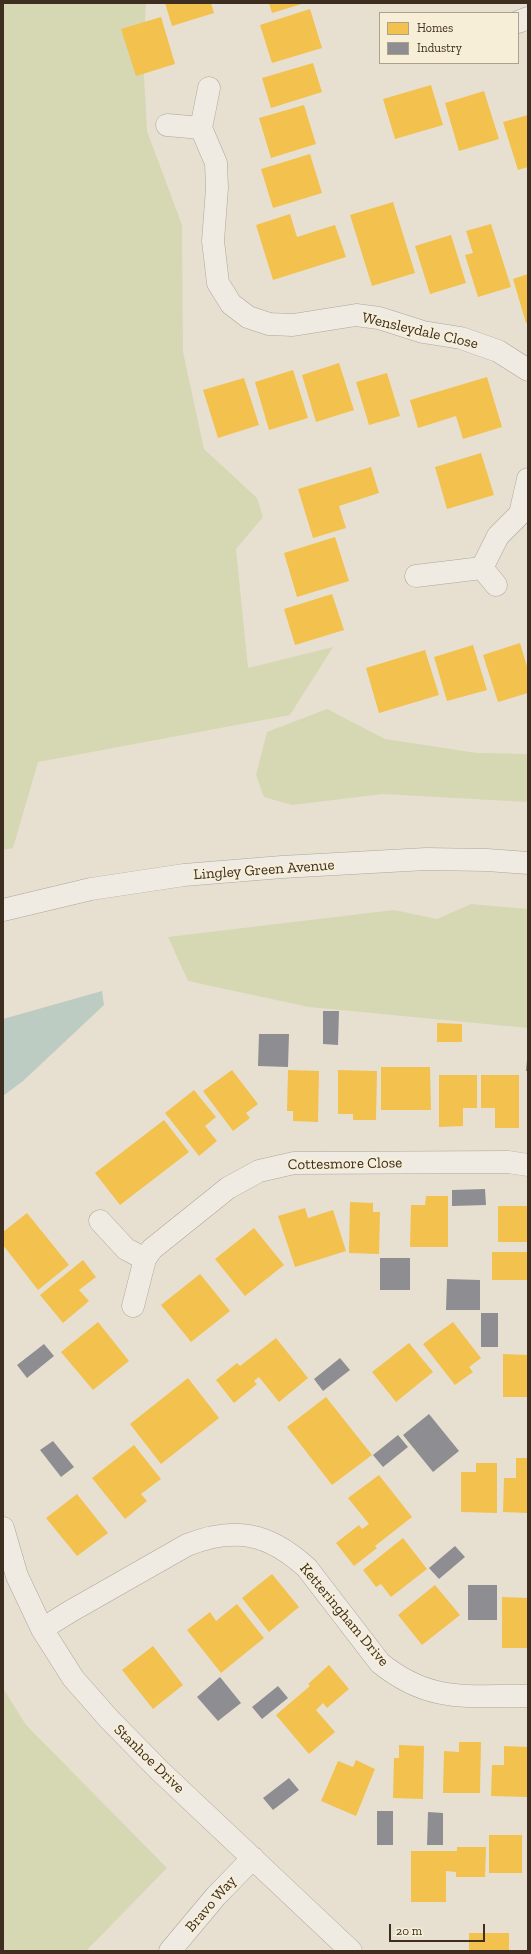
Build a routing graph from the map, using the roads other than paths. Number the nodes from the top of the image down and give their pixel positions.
1 (209, 88) dead end
2 (167, 125) dead end
3 (201, 128) junction
4 (528, 370) edge
5 (528, 480) edge
6 (482, 568) junction
7 (416, 576) dead end
8 (496, 586) dead end
9 (528, 863) edge
10 (3, 910) edge
11 (528, 1165) edge
12 (100, 1222) dead end
13 (145, 1259) junction
14 (133, 1306) dead end
15 (3, 1528) edge
16 (42, 1630) junction
17 (528, 1696) edge
18 (253, 1858) junction
19 (170, 1951) edge
20 (351, 1951) edge

1 - 3 street
2 - 3 street
3 - 4 street, Wensleydale Close
5 - 6 street
6 - 7 street
6 - 8 street
9 - 10 street, Lingley Green Avenue
11 - 13 street, Cottesmore Close
12 - 13 street
13 - 14 street, Cottesmore Close
15 - 16 street, Stanhoe Drive
16 - 17 street, Ketteringham Drive
16 - 18 street, Stanhoe Drive
18 - 19 street, Bravo Way
18 - 20 street, Stanhoe Drive

